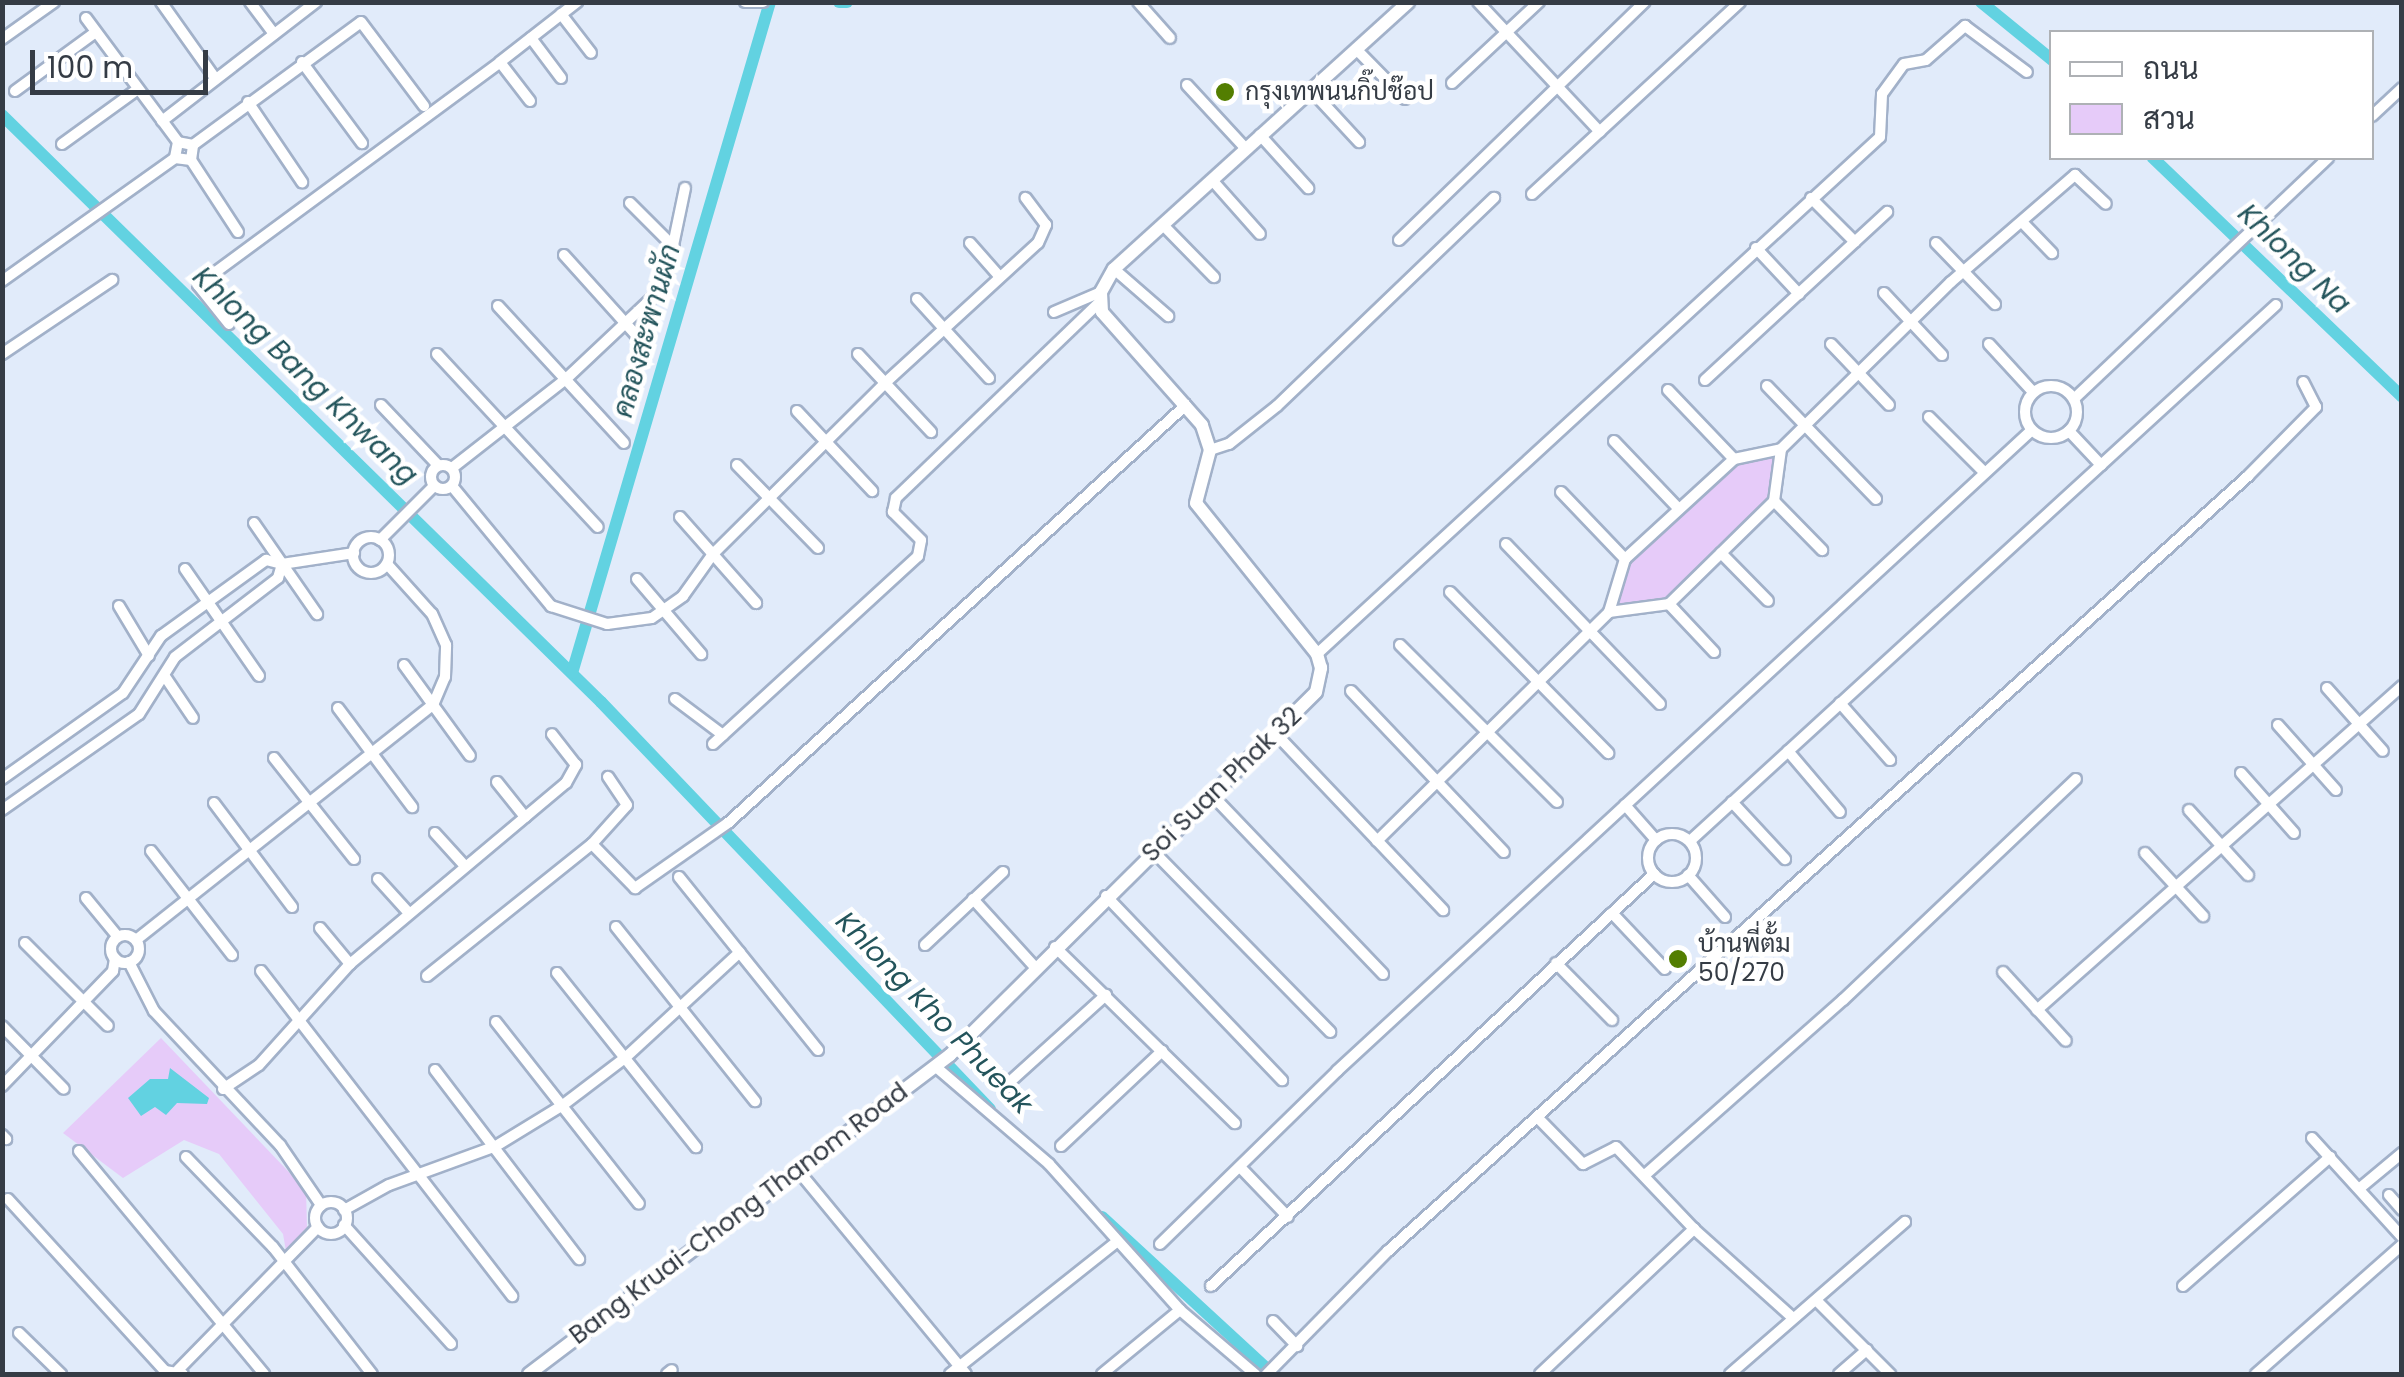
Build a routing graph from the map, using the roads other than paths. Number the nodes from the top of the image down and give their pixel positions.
1 (54, 2) edge
2 (161, 2) edge
3 (250, 2) edge
4 (316, 2) edge
5 (577, 2) edge
6 (745, 2) edge
7 (763, 2) edge
8 (1138, 2) edge
9 (1408, 2) edge
10 (1478, 2) edge
11 (1538, 2) edge
12 (1645, 2) edge
13 (1740, 2) edge
14 (561, 14) junction
15 (86, 18) dead end
16 (1508, 30) junction
17 (96, 32) junction
18 (274, 34) junction
19 (530, 38) junction
20 (1170, 38) dead end
21 (2, 39) edge
22 (1356, 49) junction
23 (591, 53) dead end
24 (302, 62) junction
25 (500, 62) junction
26 (2027, 72) dead end
27 (215, 78) junction
28 (561, 78) dead end
29 (1452, 83) dead end
30 (1187, 84) dead end
31 (1559, 86) junction
32 (2402, 88) edge
33 (138, 89) junction
34 (1311, 90) junction
35 (15, 91) dead end
36 (1406, 100) dead end
37 (530, 101) dead end
38 (248, 102) junction
39 (424, 106) dead end
40 (2374, 114) edge
41 (162, 121) junction
42 (1600, 132) junction
43 (1260, 136) junction
44 (178, 142) junction
45 (1358, 142) dead end
46 (362, 143) dead end
47 (62, 144) dead end
48 (193, 145) junction
49 (1246, 149) junction
50 (175, 158) junction
51 (190, 160) junction
52 (2326, 160) edge
53 (1212, 180) junction
54 (302, 182) dead end
55 (685, 188) dead end
56 (1308, 188) dead end
57 (1532, 194) dead end
58 (1026, 198) dead end
59 (1494, 198) dead end
60 (1811, 198) junction
61 (630, 202) dead end
62 (2106, 204) dead end
63 (1887, 212) dead end
64 (2023, 223) junction
65 (1163, 225) junction
66 (238, 232) dead end
67 (1260, 234) dead end
68 (1399, 240) dead end
69 (1855, 242) junction
70 (970, 243) dead end
71 (1936, 243) dead end
72 (674, 247) junction
73 (1756, 248) junction
74 (2052, 253) dead end
75 (564, 254) dead end
76 (1114, 269) junction
77 (1965, 273) junction
78 (999, 276) junction
79 (1214, 277) dead end
80 (2, 280) edge
81 (112, 280) dead end
82 (1798, 294) junction
83 (1884, 294) dead end
84 (1100, 297) junction
85 (918, 299) dead end
86 (1995, 304) dead end
87 (2276, 305) dead end
88 (498, 306) dead end
89 (1054, 312) dead end
90 (1168, 316) dead end
91 (626, 321) junction
92 (1911, 322) junction
93 (228, 324) dead end
94 (944, 328) junction
95 (646, 344) dead end
96 (1831, 344) dead end
97 (1989, 344) dead end
98 (2, 354) edge
99 (436, 354) dead end
100 (858, 354) dead end
101 (1942, 354) dead end
102 (1859, 373) junction
103 (566, 378) junction
104 (989, 378) dead end
105 (1705, 380) dead end
106 (2304, 382) dead end
107 (885, 383) junction
108 (1767, 386) dead end
109 (1668, 390) dead end
110 (2034, 392) junction
111 (2075, 398) junction
112 (381, 405) dead end
113 (1889, 405) dead end
114 (1186, 406) junction
115 (797, 410) dead end
116 (1929, 416) dead end
117 (1806, 426) junction
118 (508, 428) junction
119 (2032, 430) junction
120 (2069, 431) junction
121 (930, 432) dead end
122 (1614, 441) dead end
123 (624, 442) dead end
124 (830, 445) junction
125 (1781, 449) junction
126 (1210, 450) junction
127 (1734, 460) junction
128 (738, 464) dead end
129 (438, 465) junction
130 (2101, 465) junction
131 (452, 468) junction
132 (1984, 472) junction
133 (434, 486) junction
134 (452, 486) junction
135 (872, 491) dead end
136 (1561, 492) dead end
137 (771, 498) junction
138 (1876, 499) dead end
139 (1774, 501) junction
140 (1680, 509) junction
141 (680, 517) dead end
142 (254, 523) dead end
143 (598, 527) dead end
144 (380, 540) junction
145 (1506, 544) dead end
146 (818, 548) dead end
147 (1822, 550) dead end
148 (354, 553) junction
149 (1722, 553) junction
150 (714, 554) junction
151 (1625, 559) junction
152 (284, 564) junction
153 (387, 564) junction
154 (185, 568) dead end
155 (637, 579) dead end
156 (1450, 592) dead end
157 (1768, 601) dead end
158 (204, 602) junction
159 (756, 602) dead end
160 (1668, 604) junction
161 (119, 606) dead end
162 (663, 612) junction
163 (1610, 612) junction
164 (317, 614) dead end
165 (218, 622) junction
166 (1590, 631) junction
167 (1400, 645) dead end
168 (1714, 652) dead end
169 (702, 654) dead end
170 (1317, 654) junction
171 (149, 656) junction
172 (404, 665) dead end
173 (258, 676) dead end
174 (166, 678) junction
175 (1538, 684) junction
176 (2402, 686) edge
177 (2327, 688) dead end
178 (1351, 692) dead end
179 (675, 700) dead end
180 (1840, 703) junction
181 (1660, 704) dead end
182 (433, 705) junction
183 (338, 708) dead end
184 (193, 718) dead end
185 (2358, 723) junction
186 (2278, 725) dead end
187 (1488, 733) junction
188 (552, 734) dead end
189 (1276, 734) junction
190 (723, 735) junction
191 (713, 744) dead end
192 (1788, 751) junction
193 (2383, 751) dead end
194 (370, 752) junction
195 (1608, 754) dead end
196 (470, 756) dead end
197 (274, 758) dead end
198 (1890, 760) dead end
199 (2314, 762) junction
200 (2241, 772) dead end
201 (608, 777) dead end
202 (2, 779) edge
203 (2076, 779) dead end
204 (497, 782) dead end
205 (1437, 782) junction
206 (2336, 790) dead end
207 (1212, 794) junction
208 (310, 802) junction
209 (1557, 802) dead end
210 (1732, 802) junction
211 (214, 803) dead end
212 (2267, 803) junction
213 (1625, 804) junction
214 (4, 806) edge
215 (412, 806) dead end
216 (2189, 810) dead end
217 (1840, 812) dead end
218 (526, 817) junction
219 (435, 833) dead end
220 (2294, 833) dead end
221 (1656, 840) junction
222 (1377, 841) junction
223 (1690, 841) junction
224 (592, 844) junction
225 (2220, 845) junction
226 (248, 850) junction
227 (151, 851) dead end
228 (1154, 852) junction
229 (1504, 852) dead end
230 (2145, 853) dead end
231 (354, 858) dead end
232 (1785, 859) dead end
233 (464, 866) junction
234 (1003, 872) dead end
235 (1654, 874) junction
236 (1688, 875) junction
237 (679, 876) dead end
238 (2248, 876) dead end
239 (378, 879) dead end
240 (2174, 886) junction
241 (1105, 896) junction
242 (86, 898) dead end
243 (186, 898) junction
244 (973, 899) junction
245 (292, 907) dead end
246 (1443, 910) dead end
247 (408, 912) junction
248 (1612, 912) junction
249 (2202, 916) dead end
250 (1725, 917) dead end
251 (616, 927) dead end
252 (320, 928) dead end
253 (118, 936) junction
254 (136, 940) junction
255 (26, 943) dead end
256 (925, 945) dead end
257 (1054, 946) junction
258 (740, 952) junction
259 (232, 955) dead end
260 (115, 958) junction
261 (129, 962) junction
262 (1556, 963) junction
263 (350, 964) junction
264 (1034, 966) junction
265 (1665, 969) dead end
266 (261, 972) dead end
267 (2003, 972) dead end
268 (557, 974) dead end
269 (1383, 974) dead end
270 (427, 976) dead end
271 (1106, 995) junction
272 (84, 1002) junction
273 (680, 1007) junction
274 (2037, 1010) junction
275 (297, 1019) junction
276 (1612, 1020) dead end
277 (496, 1022) dead end
278 (2, 1026) edge
279 (108, 1026) dead end
280 (1330, 1032) dead end
281 (2066, 1041) dead end
282 (818, 1050) dead end
283 (1162, 1051) junction
284 (34, 1058) junction
285 (625, 1058) junction
286 (942, 1062) junction
287 (435, 1070) dead end
288 (1282, 1080) dead end
289 (2, 1086) edge
290 (1002, 1088) dead end
291 (64, 1089) dead end
292 (223, 1090) junction
293 (755, 1101) dead end
294 (563, 1106) junction
295 (1536, 1117) junction
296 (1235, 1123) dead end
297 (2312, 1138) dead end
298 (496, 1146) junction
299 (1061, 1146) dead end
300 (696, 1147) dead end
301 (79, 1151) dead end
302 (2402, 1153) edge
303 (2330, 1157) junction
304 (186, 1158) dead end
305 (1240, 1167) junction
306 (796, 1168) junction
307 (1644, 1176) junction
308 (416, 1180) junction
309 (2360, 1188) junction
310 (2390, 1195) dead end
311 (8, 1199) dead end
312 (640, 1204) dead end
313 (320, 1205) junction
314 (344, 1210) junction
315 (2402, 1210) edge
316 (1288, 1218) junction
317 (1905, 1222) dead end
318 (344, 1225) junction
319 (318, 1228) junction
320 (1694, 1230) junction
321 (2402, 1241) edge
322 (1116, 1243) junction
323 (1160, 1244) dead end
324 (579, 1259) dead end
325 (288, 1264) junction
326 (1211, 1286) dead end
327 (2184, 1286) dead end
328 (512, 1296) dead end
329 (1816, 1300) junction
330 (1180, 1310) junction
331 (1794, 1318) junction
332 (1273, 1321) dead end
333 (222, 1326) junction
334 (19, 1333) dead end
335 (451, 1344) dead end
336 (1296, 1346) junction
337 (1867, 1350) junction
338 (1271, 1371) edge
339 (958, 1372) edge
340 (172, 1373) edge
341 (61, 1374) edge
342 (264, 1374) edge
343 (372, 1374) edge
344 (528, 1374) edge
345 (1102, 1374) edge
346 (1255, 1374) edge
347 (1540, 1374) edge
348 (1730, 1374) edge
349 (1839, 1374) edge
350 (1890, 1374) edge
351 (2256, 1374) edge

1 - 21 street
2 - 27 street
3 - 18 street
4 - 18 street
5 - 14 street
6 - 7 street
8 - 20 street
9 - 22 street
10 - 16 street
11 - 16 street
12 - 31 street
13 - 42 street
14 - 19 street
14 - 23 street
15 - 17 street
16 - 29 street
16 - 31 street
17 - 33 street
17 - 35 street
18 - 27 street
19 - 25 street
19 - 28 street
22 - 34 street
22 - 36 street
24 - 38 street
24 - 39 street
24 - 46 street
25 - 37 street
25 - 93 street
26 - 60 street
27 - 41 street
30 - 49 street
31 - 42 street
31 - 68 street
32 - 40 street
33 - 41 street
33 - 47 street
34 - 43 street
34 - 45 street
38 - 48 street
38 - 54 street
41 - 44 street
42 - 57 street
43 - 49 street
43 - 56 street
44 - 48 street
44 - 50 street
48 - 51 street
49 - 53 street
50 - 51 street
50 - 80 street
51 - 66 street
52 - 111 street
53 - 65 street
53 - 67 street
55 - 72 street
58 - 78 street
59 - 126 street
60 - 69 street
60 - 73 street
61 - 72 street
62 - 64 street
63 - 69 street
64 - 74 street
64 - 77 street
65 - 76 street
65 - 79 street
69 - 82 street
70 - 78 street
71 - 77 street
72 - 91 street
73 - 82 street
73 - 170 street
75 - 91 street
76 - 84 street
76 - 90 street
77 - 86 street
77 - 92 street
78 - 94 street
81 - 98 street
82 - 105 street
83 - 92 street
84 - 89 street
84 - 114 street
84 - 190 street
85 - 94 street
87 - 130 street
88 - 103 street
91 - 95 street
91 - 103 street
92 - 101 street
92 - 102 street
94 - 104 street
94 - 107 street
96 - 102 street
97 - 110 street
99 - 118 street
100 - 107 street
102 - 113 street
102 - 117 street
103 - 118 street
103 - 123 street
106 - 295 street
107 - 121 street
107 - 124 street
108 - 117 street
109 - 127 street
110 - 111 street
110 - 119 street
111 - 120 street
112 - 129 street
114 - 126 street
114 - 224 street
115 - 124 street
116 - 132 street
117 - 125 street
117 - 138 street
118 - 131 street
118 - 143 street
119 - 120 street
119 - 132 street
120 - 130 street
122 - 140 street
124 - 135 street
124 - 137 street
125 - 127 street
125 - 139 street
126 - 170 street
127 - 140 street
128 - 137 street
129 - 131 street
129 - 133 street
130 - 180 street
131 - 134 street
132 - 213 street
133 - 134 street
133 - 144 street
134 - 162 street
136 - 151 street
137 - 146 street
137 - 150 street
139 - 147 street
139 - 149 street
140 - 151 street
141 - 150 street
142 - 152 street
144 - 148 street
144 - 153 street
145 - 166 street
148 - 152 street
148 - 153 street
149 - 157 street
149 - 160 street
150 - 159 street
150 - 162 street
151 - 163 street
152 - 158 street
152 - 164 street
152 - 165 street
153 - 182 street
154 - 158 street
155 - 162 street
156 - 175 street
158 - 165 street
158 - 171 street
160 - 163 street
160 - 168 street
161 - 171 street
162 - 169 street
163 - 166 street
165 - 173 street
165 - 174 street
166 - 175 street
166 - 181 street
167 - 187 street
170 - 189 street, Soi Suan Phak 32
171 - 202 street
172 - 182 street
174 - 184 street
174 - 214 street
175 - 187 street
175 - 195 street
176 - 185 street
177 - 185 street
178 - 205 street
179 - 190 street
180 - 192 street
180 - 198 street
182 - 194 street
182 - 196 street
183 - 194 street
185 - 193 street
185 - 199 street
186 - 199 street
187 - 205 street
187 - 209 street
188 - 218 street
189 - 207 street, Soi Suan Phak 32
189 - 222 street
190 - 191 street
192 - 210 street
192 - 217 street
194 - 208 street
194 - 215 street
197 - 208 street
199 - 206 street
199 - 212 street
200 - 212 street
201 - 224 street
203 - 307 street
204 - 218 street
205 - 222 street
205 - 229 street
207 - 228 street, Soi Suan Phak 32
207 - 269 street
208 - 226 street
208 - 231 street
210 - 223 street
210 - 232 street
211 - 226 street
212 - 220 street
212 - 225 street
213 - 221 street
213 - 305 street
216 - 225 street
218 - 233 street
219 - 233 street
221 - 223 street
221 - 235 street
222 - 246 street
223 - 236 street
224 - 270 street
225 - 238 street
225 - 240 street
226 - 243 street
226 - 245 street
227 - 243 street
228 - 241 street, Soi Suan Phak 32
228 - 280 street
230 - 240 street
233 - 247 street
234 - 244 street
235 - 236 street
235 - 248 street
236 - 250 street
237 - 258 street
239 - 247 street
240 - 249 street
240 - 274 street
241 - 257 street, Soi Suan Phak 32
241 - 288 street
242 - 253 street
243 - 254 street
243 - 259 street
244 - 256 street
244 - 264 street
247 - 263 street
248 - 262 street
248 - 265 street
251 - 273 street
252 - 263 street
253 - 254 street
253 - 260 street
254 - 261 street
255 - 272 street
257 - 264 street, Soi Suan Phak 32
257 - 271 street
258 - 273 street
258 - 282 street
260 - 261 street
260 - 272 street
261 - 292 street
262 - 276 street
262 - 316 street
263 - 275 street
264 - 286 street, Soi Suan Phak 32
266 - 275 street
267 - 274 street
268 - 285 street
271 - 283 street
271 - 290 street
272 - 279 street
272 - 284 street
273 - 285 street
273 - 293 street
274 - 281 street
275 - 292 street
275 - 308 street
277 - 294 street
278 - 284 street
283 - 296 street
283 - 299 street
284 - 289 street
284 - 291 street
285 - 294 street
285 - 300 street
286 - 306 street, Bang Kruai-Chong Thanom Road
286 - 322 street
287 - 298 street
292 - 313 street
294 - 298 street
294 - 312 street
295 - 307 street
295 - 336 street
297 - 303 street
298 - 308 street
298 - 324 street
301 - 333 street
302 - 309 street
303 - 309 street
303 - 327 street
304 - 325 street
305 - 316 street
305 - 323 street
306 - 339 street
306 - 344 street, Bang Kruai-Chong Thanom Road
307 - 320 street
308 - 314 street
308 - 328 street
309 - 321 street
310 - 315 street
311 - 340 street
313 - 314 street
313 - 319 street
314 - 318 street
316 - 326 street
317 - 329 street
318 - 319 street
318 - 335 street
319 - 325 street
320 - 331 street
320 - 347 street
321 - 351 street
322 - 330 street
322 - 339 street
325 - 333 street
325 - 343 street
329 - 331 street
329 - 337 street
330 - 345 street
330 - 346 street
331 - 348 street
332 - 336 street
333 - 340 street
333 - 342 street
334 - 341 street
336 - 338 street
337 - 349 street
337 - 350 street

